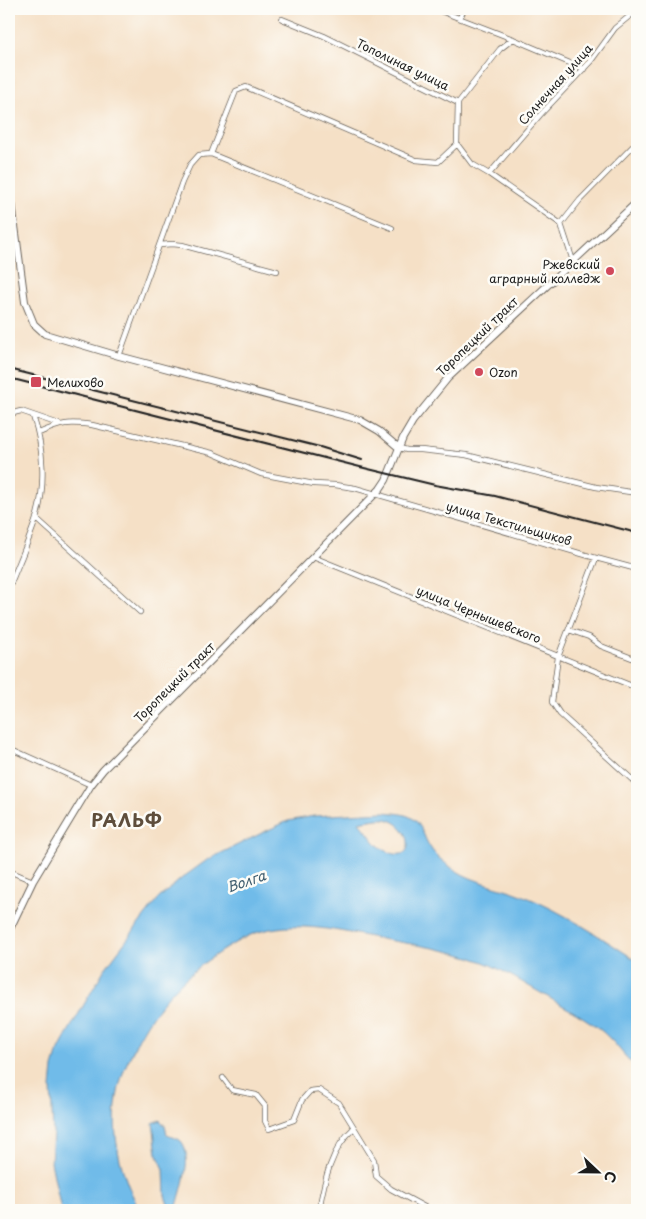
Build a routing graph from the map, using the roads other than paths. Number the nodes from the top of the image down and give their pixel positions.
1 (464, 9) edge
2 (438, 10) dead end
3 (637, 10) edge
4 (460, 18) junction
5 (282, 19) dead end
6 (513, 39) junction
7 (584, 69) junction
8 (458, 103) junction
9 (637, 142) edge
10 (457, 144) junction
11 (211, 154) junction
12 (489, 174) junction
13 (9, 180) edge
14 (637, 202) edge
15 (561, 224) junction
16 (392, 228) dead end
17 (160, 246) junction
18 (573, 261) junction
19 (277, 271) dead end
20 (119, 356) junction
21 (9, 416) edge
22 (33, 416) junction
23 (59, 424) junction
24 (39, 433) junction
25 (399, 448) junction
26 (637, 493) edge
27 (376, 494) junction
28 (36, 518) junction
29 (313, 557) junction
30 (596, 558) junction
31 (637, 569) edge
32 (9, 588) edge
33 (140, 612) dead end
34 (568, 630) junction
35 (558, 656) junction
36 (637, 660) edge
37 (637, 688) edge
38 (9, 748) edge
39 (637, 784) edge
40 (91, 785) junction
41 (9, 872) edge
42 (33, 881) junction
43 (9, 931) edge
44 (223, 1078) dead end
45 (354, 1128) junction
46 (319, 1210) edge
47 (430, 1210) edge

1 - 4 street
2 - 4 street
3 - 7 street, Солнечная улица
4 - 6 street
5 - 8 street, Тополиная улица
6 - 7 street
6 - 8 street
7 - 12 street, Солнечная улица
8 - 10 street, Тополиная улица
9 - 15 street
10 - 11 street
10 - 12 street
11 - 16 street
11 - 17 street
12 - 15 street
13 - 20 main road
14 - 18 main road, Торопецкий тракт
15 - 18 street
17 - 19 street
17 - 20 street
18 - 25 main road, Торопецкий тракт
20 - 25 main road
21 - 22 street
22 - 23 street
22 - 24 street
23 - 24 street
23 - 27 street, улица Текстильщиков
24 - 28 street
25 - 26 street
25 - 27 main road, Торопецкий тракт
27 - 29 main road, Торопецкий тракт
27 - 30 street, улица Текстильщиков
28 - 32 street
28 - 33 street
29 - 35 street, улица Чернышевского
29 - 40 main road, Торопецкий тракт
30 - 31 street, улица Текстильщиков
30 - 34 street
34 - 35 street
34 - 36 street
35 - 37 street, улица Чернышевского
35 - 39 street
38 - 40 street
40 - 42 main road, Торопецкий тракт
41 - 42 street
42 - 43 main road, Торопецкий тракт
44 - 45 street
45 - 46 street
45 - 47 street

